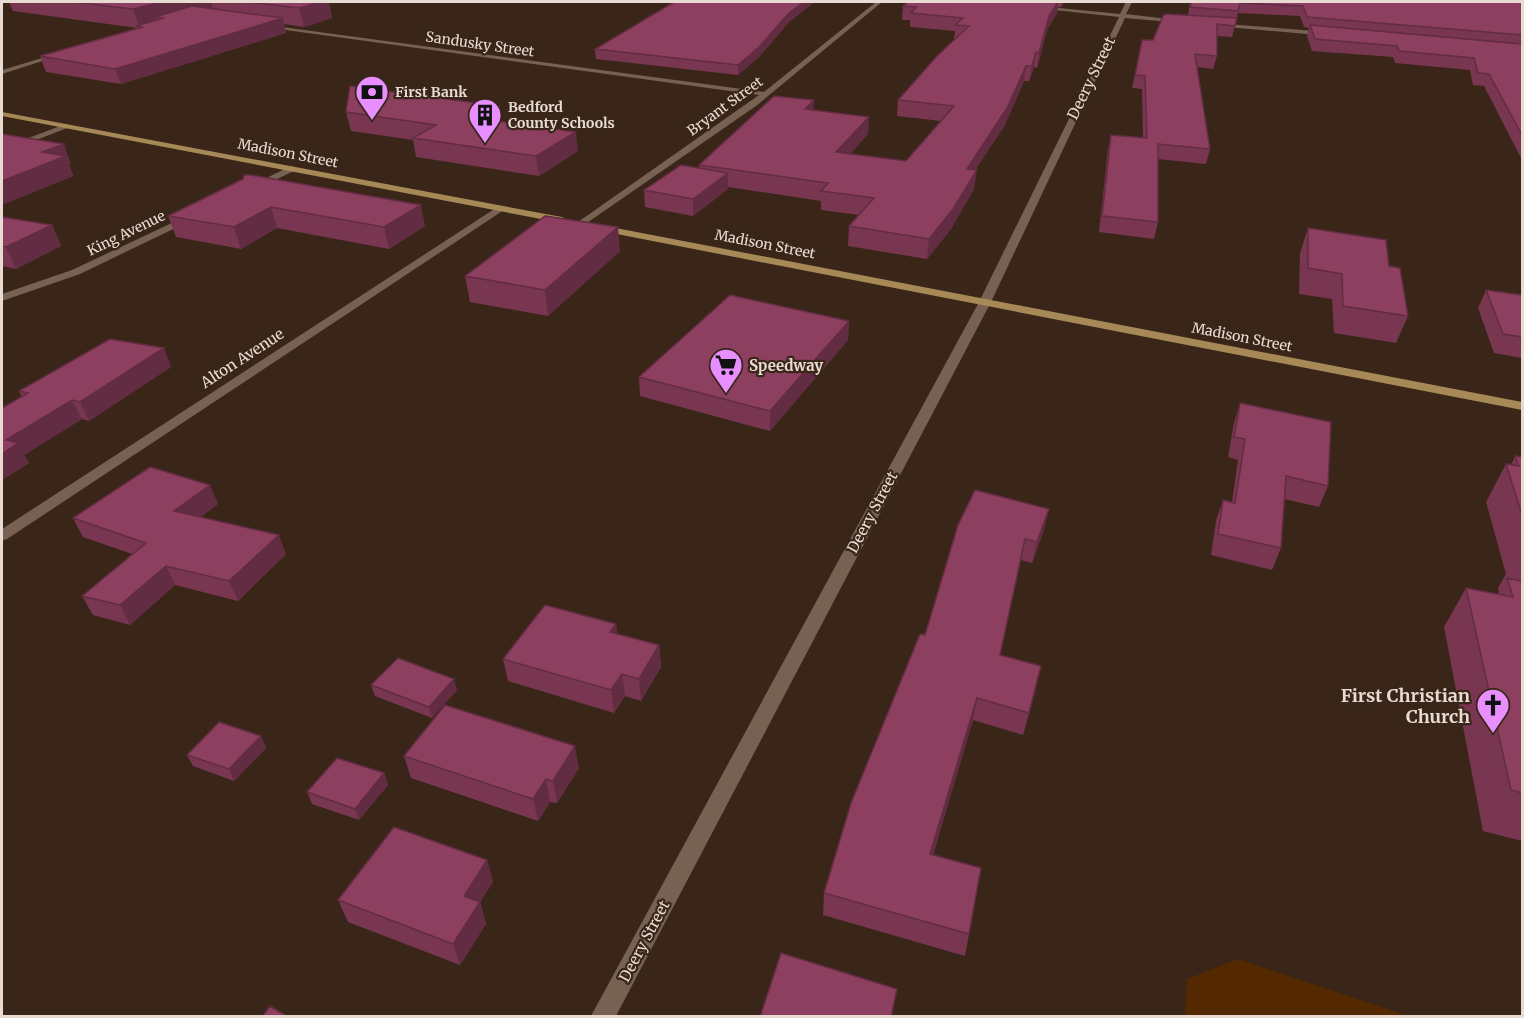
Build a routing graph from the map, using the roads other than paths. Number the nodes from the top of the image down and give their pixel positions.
1 (879, 2) edge
2 (1130, 2) edge
3 (1026, 7) edge
4 (1121, 16) junction
5 (1192, 22) edge
6 (1204, 23) edge
7 (263, 26) edge
8 (1334, 35) edge
9 (65, 53) edge
10 (2, 72) edge
11 (765, 94) junction
12 (2, 114) edge
13 (66, 127) junction
14 (2, 151) edge
15 (291, 169) junction
16 (238, 195) edge
17 (502, 208) junction
18 (205, 210) edge
19 (581, 224) junction
20 (2, 298) edge
21 (984, 302) junction
22 (1522, 406) edge
23 (2, 536) edge
24 (603, 1017) edge

1 - 11 street, Bryant Street
2 - 4 street, Deery Street
3 - 4 street
4 - 5 street
4 - 21 street, Deery Street
6 - 8 street
7 - 11 street, Sandusky Street
9 - 10 street
11 - 19 street, Bryant Street
12 - 13 main road, Madison Street
13 - 14 street
13 - 15 main road, Madison Street
15 - 16 street
15 - 17 main road, Madison Street
17 - 19 main road, Madison Street
17 - 23 street, Alton Avenue
18 - 20 street, King Avenue
19 - 21 main road, Madison Street
21 - 22 main road, Madison Street
21 - 24 street, Deery Street

